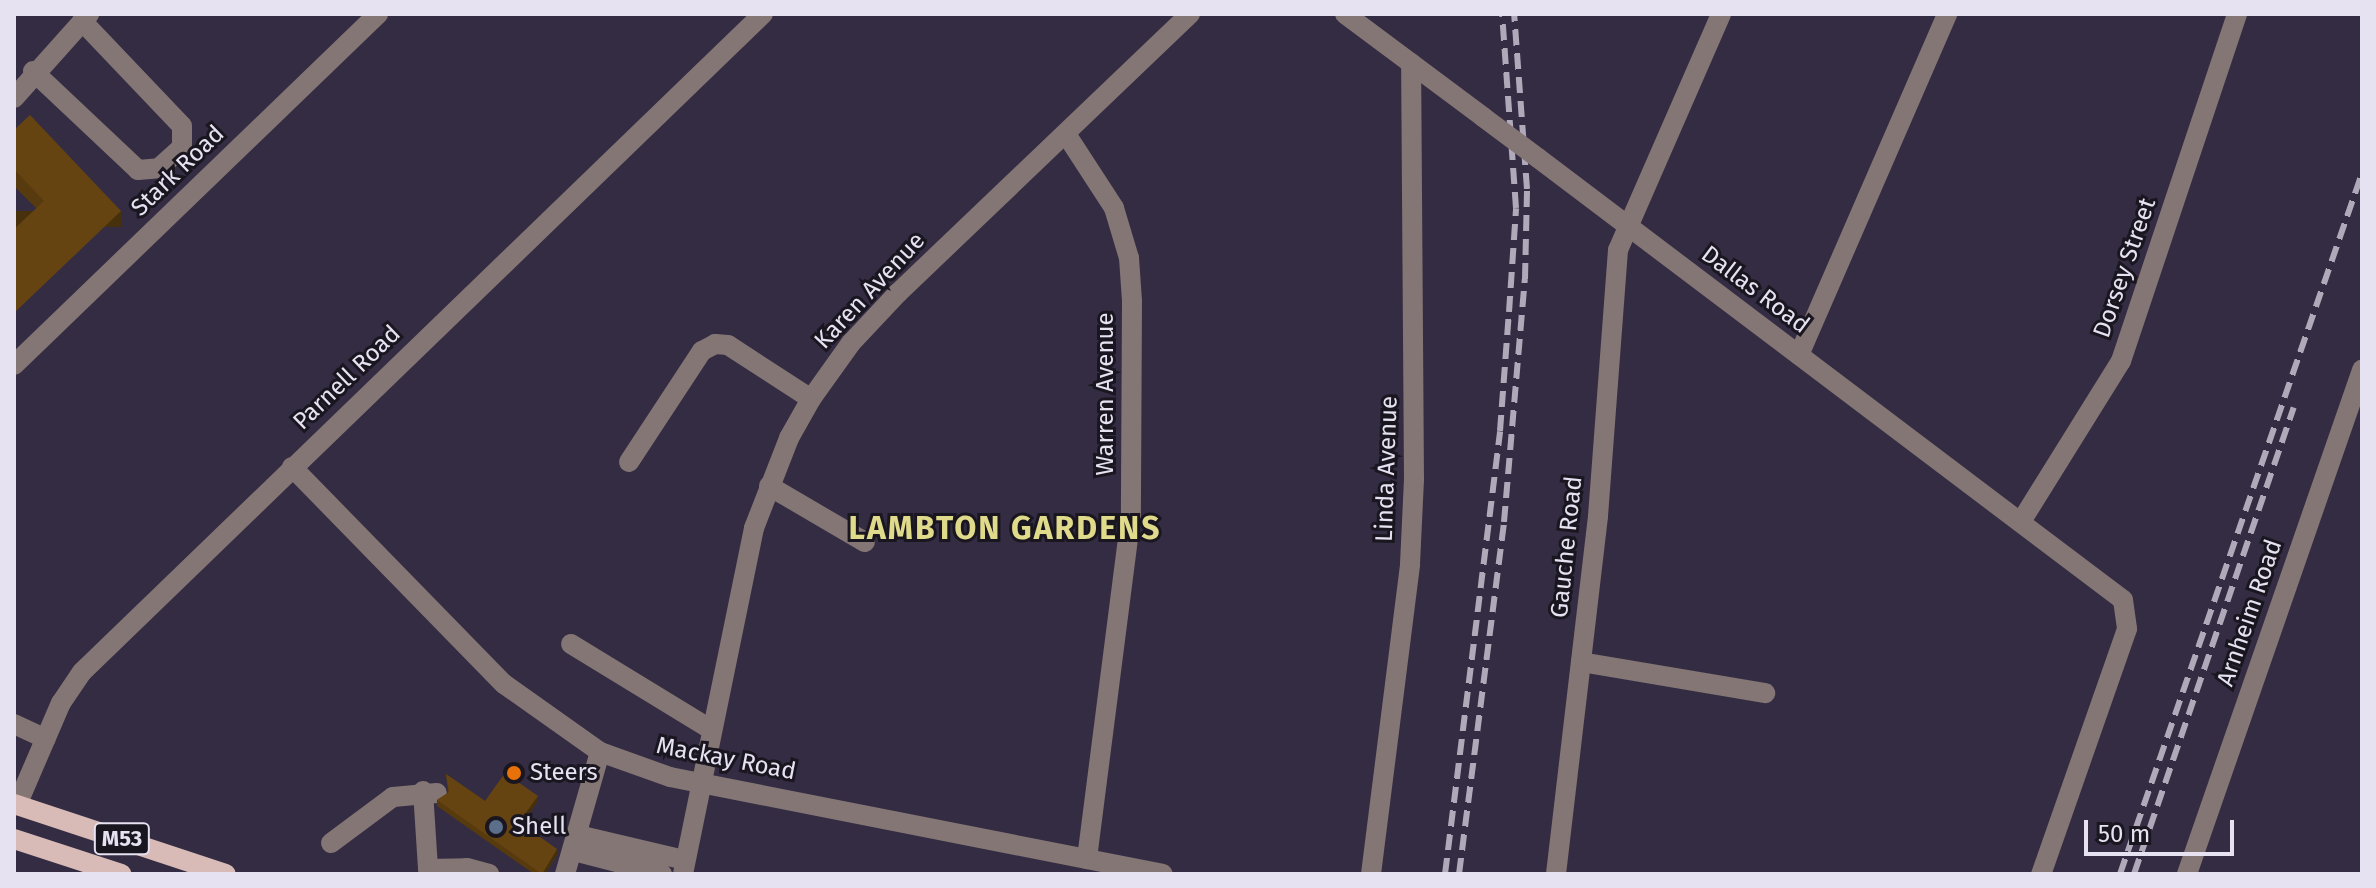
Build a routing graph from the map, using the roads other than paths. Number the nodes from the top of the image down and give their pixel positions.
1 (378, 14) edge
2 (763, 14) edge
3 (1190, 14) edge
4 (1345, 14) edge
5 (1947, 14) edge
6 (2237, 14) edge
7 (1716, 16) edge
8 (85, 17) edge
9 (1411, 63) junction
10 (33, 71) junction
11 (14, 98) edge
12 (1066, 134) junction
13 (1629, 228) junction
14 (1799, 355) junction
15 (14, 365) edge
16 (2362, 370) edge
17 (811, 399) junction
18 (629, 462) dead end
19 (292, 467) junction
20 (769, 486) junction
21 (2022, 520) junction
22 (865, 542) dead end
23 (571, 644) dead end
24 (1581, 662) junction
25 (1765, 693) dead end
26 (14, 724) edge
27 (712, 730) junction
28 (46, 739) junction
29 (600, 752) junction
30 (702, 781) junction
31 (15, 808) edge
32 (14, 839) edge
33 (331, 843) dead end
34 (576, 843) junction
35 (1087, 859) junction
36 (684, 867) edge
37 (426, 872) edge
38 (558, 872) edge
39 (121, 874) edge
40 (226, 874) edge
41 (489, 874) edge
42 (662, 874) edge
43 (1163, 874) edge
44 (1371, 874) edge
45 (1556, 874) edge
46 (2041, 874) edge
47 (2187, 874) edge

1 - 15 street, Stark Road
2 - 19 street, Parnell Road
3 - 12 street, Karen Avenue
4 - 9 street, Dallas Road
5 - 14 street
6 - 21 street, Dorsey Street
7 - 13 street, Gauche Road
8 - 10 street
8 - 10 street
9 - 13 street, Dallas Road, bridge
9 - 44 street, Linda Avenue
10 - 11 street
12 - 17 street, Karen Avenue
12 - 35 street, Warren Avenue
13 - 14 street, Dallas Road
13 - 24 street, Gauche Road
14 - 21 street, Dallas Road
16 - 47 street, Arnheim Road
17 - 18 street
17 - 20 street, Karen Avenue
19 - 28 street, Parnell Road
19 - 29 street, Mackay Road
20 - 22 street
20 - 27 street, Karen Avenue
21 - 46 street, Dallas Road
23 - 27 street
24 - 25 street
24 - 45 street, Gauche Road
26 - 28 street
27 - 30 street, Karen Avenue
28 - 31 street, Parnell Road
29 - 30 street, Mackay Road
29 - 34 street
30 - 35 street, Mackay Road
30 - 36 street, Karen Avenue
31 - 40 main road, M53
32 - 39 main road, M53
33 - 37 street
34 - 36 street
34 - 38 street
34 - 42 street
35 - 43 street, Mackay Road
37 - 41 street

